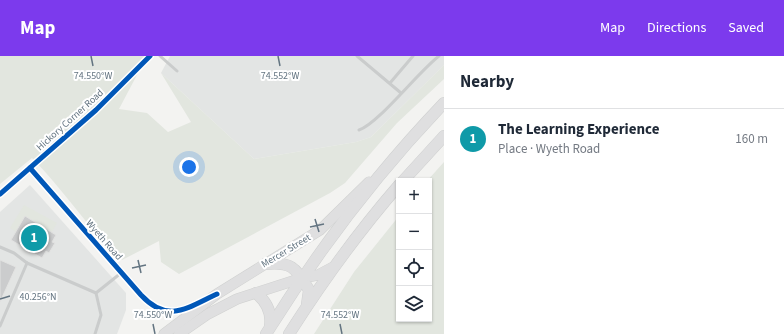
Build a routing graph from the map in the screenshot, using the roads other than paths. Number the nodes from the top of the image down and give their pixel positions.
1 (150, 56) edge
2 (160, 56) edge
3 (357, 56) edge
4 (413, 56) edge
5 (439, 56) edge
6 (177, 71) dead end
7 (390, 83) junction
8 (401, 92) junction
9 (444, 103) edge
10 (359, 130) dead end
11 (444, 136) edge
12 (397, 156) junction
13 (30, 168) junction
14 (406, 178) edge
15 (396, 189) edge
16 (0, 194) edge
17 (0, 247) edge
18 (340, 260) junction
19 (27, 263) junction
20 (266, 264) junction
21 (121, 272) junction
22 (302, 278) junction
23 (96, 293) junction
24 (256, 293) junction
25 (217, 294) junction
26 (307, 306) junction
27 (0, 326) edge
28 (268, 330) edge
29 (95, 334) edge
30 (164, 334) edge
31 (179, 334) edge
32 (289, 334) edge

1 - 13 street, Hickory Corner Road
2 - 6 lane
3 - 7 lane
4 - 7 lane
5 - 8 lane
7 - 8 lane
8 - 10 lane
9 - 12 highway
11 - 14 highway
12 - 20 main road, Mercer Street
12 - 22 highway
13 - 16 street, Hickory Corner Road
13 - 21 street, Wyeth Road
15 - 18 highway
17 - 19 lane
18 - 22 main road
18 - 26 highway
19 - 23 lane
19 - 27 lane
20 - 22 highway
20 - 25 main road, Mercer Street
21 - 23 lane
21 - 25 street, Wyeth Road
22 - 24 main road
22 - 26 highway
22 - 28 highway
23 - 29 lane
24 - 28 highway
24 - 31 main road
25 - 30 main road, Mercer Street
26 - 32 highway

